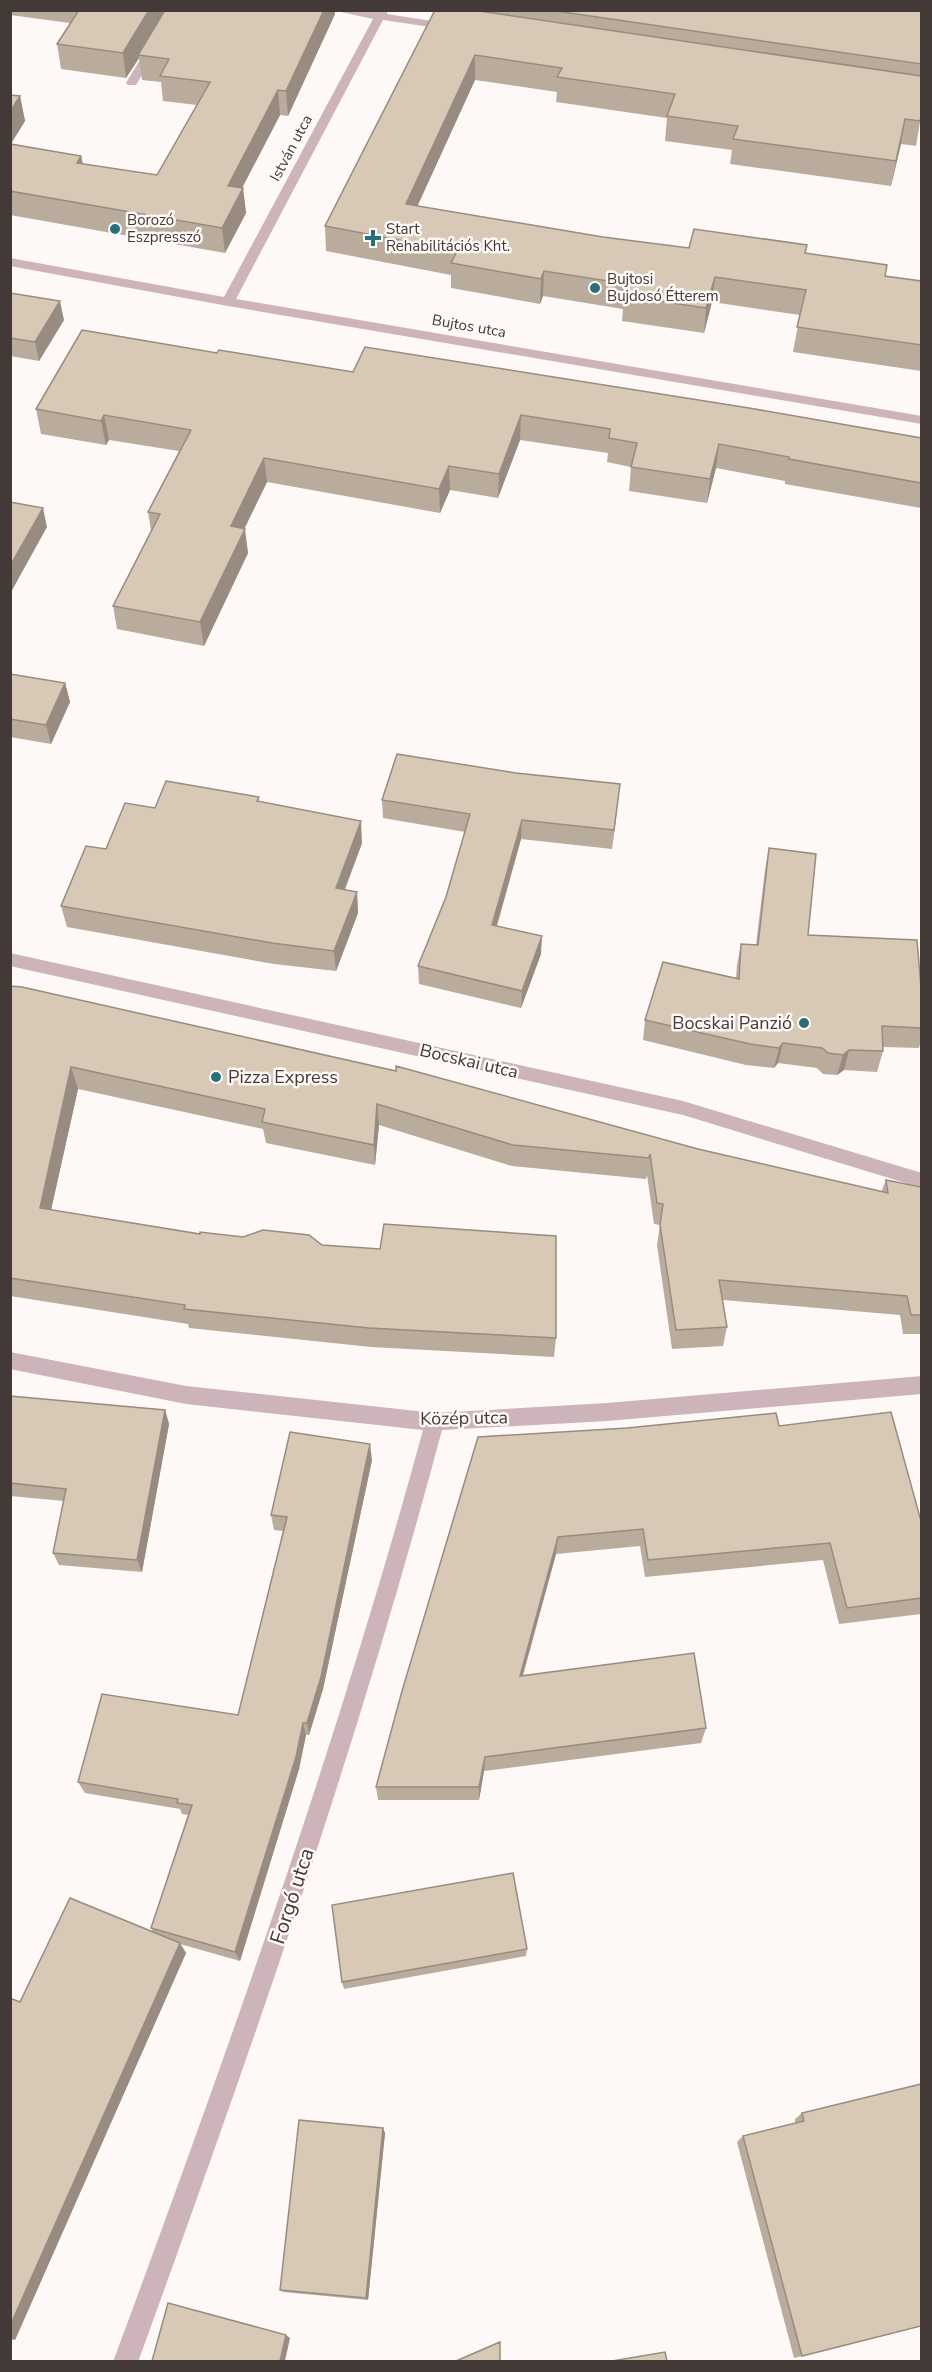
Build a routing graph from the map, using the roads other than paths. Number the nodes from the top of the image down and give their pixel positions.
1 (176, 10) edge
2 (337, 10) edge
3 (382, 14) edge
4 (462, 29) edge
5 (132, 83) dead end
6 (10, 262) edge
7 (228, 302) junction
8 (921, 420) edge
9 (10, 959) edge
10 (921, 1181) edge
11 (10, 1360) edge
12 (921, 1385) edge
13 (435, 1422) junction
14 (125, 2361) edge

1 - 5 street
2 - 3 street
3 - 4 street
3 - 7 street, István utca
6 - 7 street, Bujtos utca
7 - 8 street, Bujtos utca
9 - 10 street, Bocskai utca
11 - 13 street, Közép utca
12 - 13 street, Közép utca
13 - 14 street, Forgó utca

